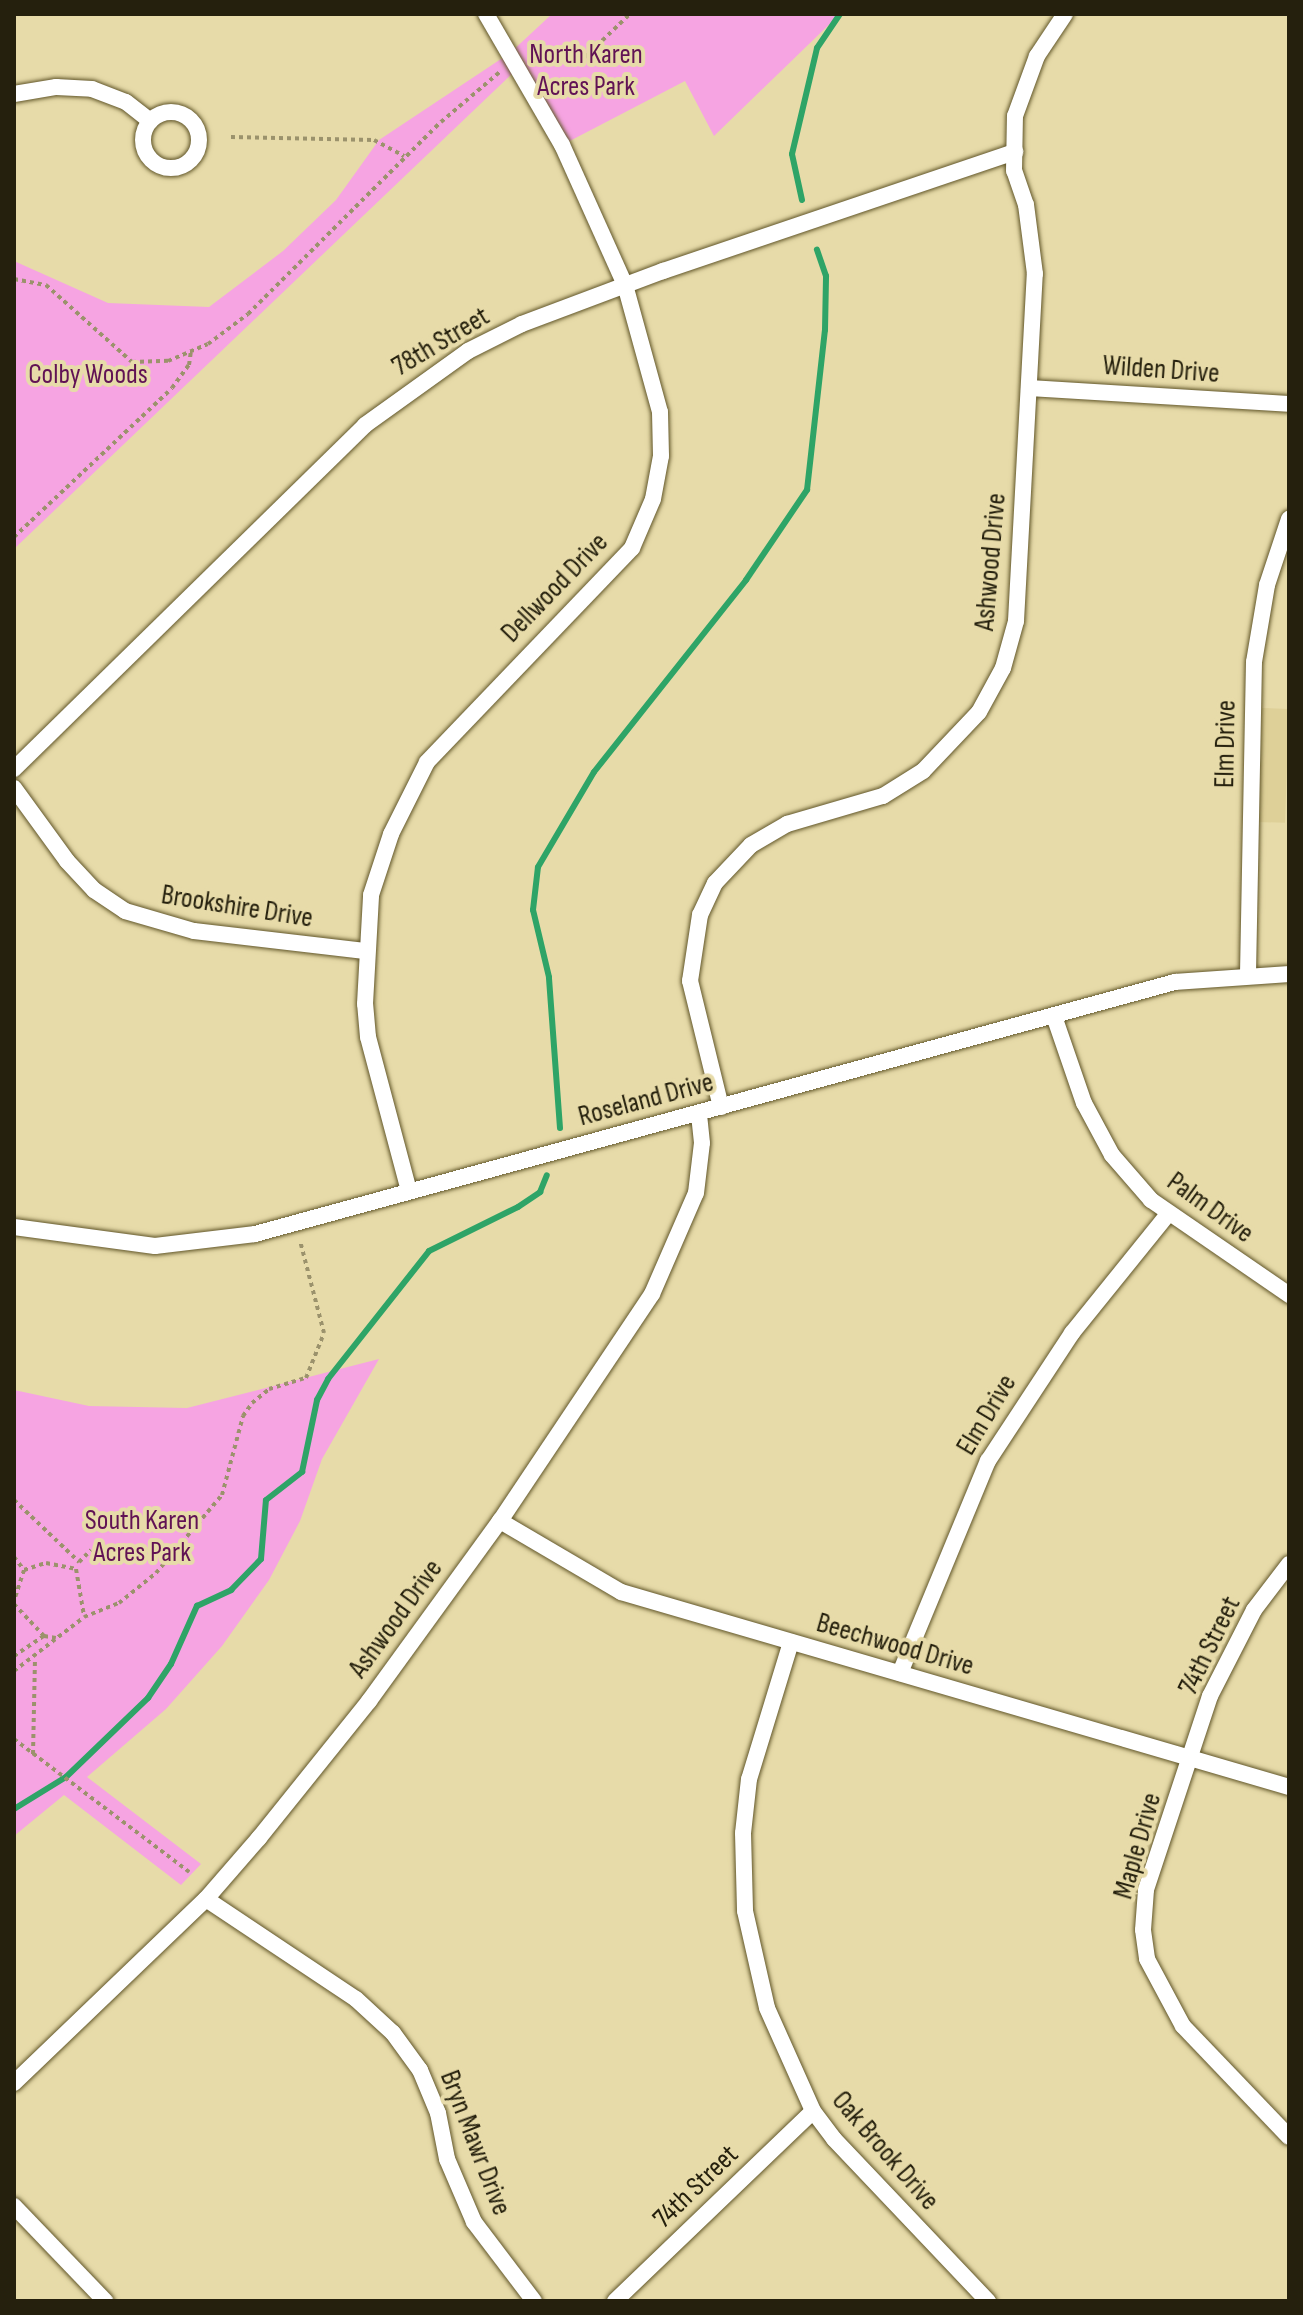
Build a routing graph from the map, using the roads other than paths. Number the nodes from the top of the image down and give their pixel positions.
1 (486, 14) edge
2 (1065, 14) edge
3 (14, 94) edge
4 (150, 121) dead end
5 (1015, 152) junction
6 (625, 285) junction
7 (1029, 388) junction
8 (1289, 404) edge
9 (1289, 519) edge
10 (14, 769) edge
11 (14, 788) edge
12 (365, 951) junction
13 (1248, 974) junction
14 (1289, 974) edge
15 (1055, 1019) junction
16 (721, 1107) junction
17 (699, 1114) junction
18 (409, 1191) junction
19 (1169, 1213) junction
20 (14, 1227) edge
21 (1289, 1295) edge
22 (500, 1521) junction
23 (1289, 1564) edge
24 (791, 1642) junction
25 (900, 1673) junction
26 (1192, 1759) junction
27 (1289, 1787) edge
28 (206, 1899) junction
29 (14, 2083) edge
30 (813, 2111) junction
31 (1289, 2137) edge
32 (14, 2206) edge
33 (105, 2301) edge
34 (534, 2301) edge
35 (615, 2301) edge
36 (988, 2301) edge

1 - 6 street, Dellwood Drive
2 - 5 street, Ashwood Drive
3 - 4 street
5 - 6 street, 78th Street
5 - 7 street, Ashwood Drive
6 - 10 street, 78th Street
6 - 12 street, Dellwood Drive
7 - 8 street, Wilden Drive
7 - 16 street, Ashwood Drive
9 - 13 street, Elm Drive
11 - 12 street, Brookshire Drive
12 - 18 street, Dellwood Drive
13 - 14 street, Roseland Drive
13 - 15 street, Roseland Drive
15 - 16 street, Roseland Drive
15 - 19 street, Palm Drive
16 - 17 street, Roseland Drive
17 - 18 street, Roseland Drive
17 - 22 street, Ashwood Drive
18 - 20 street, Roseland Drive
19 - 21 street, Palm Drive
19 - 25 street, Elm Drive
22 - 24 street, Beechwood Drive
22 - 28 street, Ashwood Drive
23 - 26 street, 74th Street
24 - 25 street, Beechwood Drive
24 - 30 street, Oak Brook Drive
25 - 26 street, Beechwood Drive
26 - 27 street, Beechwood Drive
26 - 31 street, Maple Drive
28 - 29 street, Ashwood Drive
28 - 34 street, Bryn Mawr Drive
30 - 35 street, 74th Street
30 - 36 street, Oak Brook Drive
32 - 33 street

